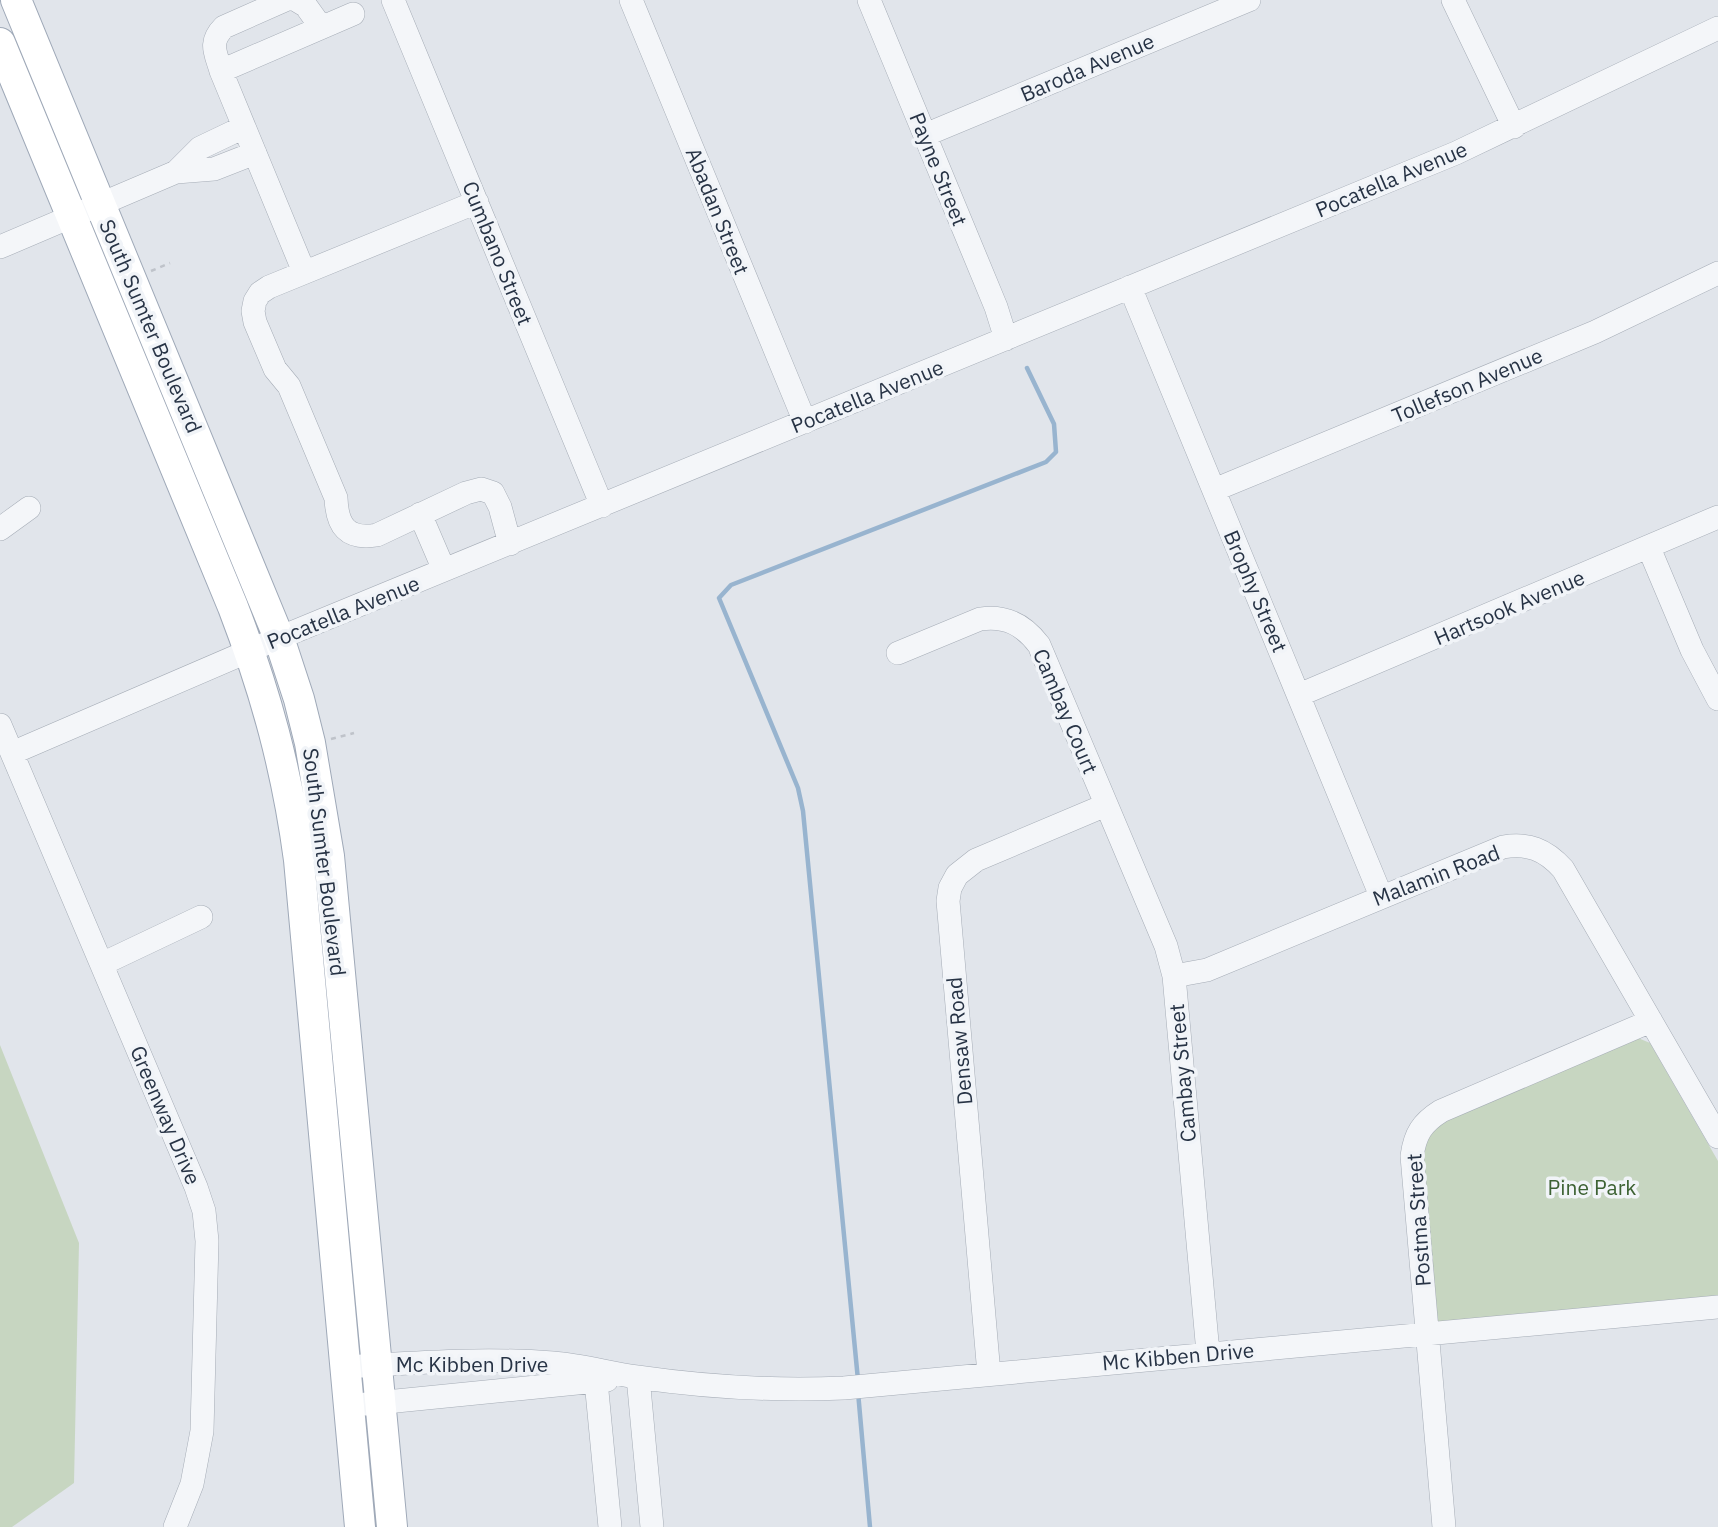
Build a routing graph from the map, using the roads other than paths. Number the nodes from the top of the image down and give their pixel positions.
1 (16, 0) edge
2 (285, 0) edge
3 (296, 0) edge
4 (393, 0) edge
5 (631, 0) edge
6 (869, 0) edge
7 (1249, 0) edge
8 (1453, 0) edge
9 (353, 14) dead end
10 (321, 27) junction
11 (1718, 29) edge
12 (0, 43) edge
13 (221, 71) junction
14 (244, 127) junction
15 (1514, 127) junction
16 (925, 135) junction
17 (214, 140) junction
18 (255, 153) junction
19 (226, 164) junction
20 (176, 172) junction
21 (477, 202) junction
22 (100, 203) junction
23 (71, 216) junction
24 (0, 247) edge
25 (304, 272) junction
26 (1718, 274) edge
27 (1130, 287) junction
28 (1006, 339) junction
29 (805, 422) junction
30 (1214, 490) junction
31 (602, 506) junction
32 (29, 508) dead end
33 (420, 514) junction
34 (1718, 517) edge
35 (0, 529) edge
36 (510, 544) junction
37 (1649, 548) junction
38 (444, 570) junction
39 (279, 638) junction
40 (250, 650) junction
41 (898, 653) dead end
42 (1299, 695) junction
43 (1718, 699) edge
44 (0, 725) edge
45 (12, 752) junction
46 (1106, 805) junction
47 (1381, 896) junction
48 (201, 917) dead end
49 (102, 964) junction
50 (1174, 976) junction
51 (1651, 1021) junction
52 (1718, 1137) edge
53 (1718, 1307) edge
54 (1426, 1335) junction
55 (1208, 1353) junction
56 (377, 1365) junction
57 (347, 1367) junction
58 (989, 1374) junction
59 (638, 1377) junction
60 (596, 1381) junction
61 (380, 1402) junction
62 (350, 1405) junction
63 (174, 1527) edge
64 (360, 1527) edge
65 (392, 1527) edge
66 (610, 1527) edge
67 (652, 1527) edge
68 (1444, 1527) edge

1 - 22 main road, South Sumter Boulevard
2 - 13 street
3 - 10 street
4 - 21 street, Cumbano Street
5 - 29 street, Abadan Street
6 - 16 street, Payne Street
7 - 16 street, Baroda Avenue
8 - 15 street
9 - 10 street
10 - 13 street
11 - 15 street, Pocatella Avenue
12 - 23 main road, South Sumter Boulevard
13 - 14 street
14 - 17 street
14 - 18 street
15 - 27 street, Pocatella Avenue
16 - 28 street, Payne Street
17 - 19 street
17 - 20 street
18 - 19 street
18 - 25 street
19 - 20 street
20 - 22 street
21 - 25 street
21 - 31 street, Cumbano Street
22 - 23 street
22 - 39 main road, South Sumter Boulevard
23 - 24 street
23 - 40 main road, South Sumter Boulevard
25 - 33 street
26 - 30 street, Tollefson Avenue
27 - 28 street, Pocatella Avenue
27 - 30 street, Brophy Street
28 - 29 street, Pocatella Avenue
29 - 31 street, Pocatella Avenue
30 - 42 street, Brophy Street
31 - 36 street, Pocatella Avenue
32 - 35 street
33 - 36 street
33 - 38 street
34 - 37 street, Hartsook Avenue
36 - 38 street, Pocatella Avenue
37 - 42 street, Hartsook Avenue
37 - 43 street
38 - 39 street, Pocatella Avenue
39 - 40 street, Pocatella Avenue
39 - 56 main road, South Sumter Boulevard
40 - 45 street, Pocatella Avenue
40 - 57 main road, South Sumter Boulevard
41 - 46 street, Cambay Court
42 - 47 street, Brophy Street
44 - 45 street, Greenway Drive
45 - 49 street, Greenway Drive
46 - 50 street, Cambay Street
46 - 58 street, Densaw Road
47 - 50 street, Malamin Road
47 - 51 street, Malamin Road
48 - 49 street
49 - 63 street, Greenway Drive
50 - 55 street, Cambay Street
51 - 52 street, Malamin Road
51 - 54 street, Postma Street
53 - 54 street, Mc Kibben Drive
54 - 55 street, Mc Kibben Drive
54 - 68 street, Postma Street
55 - 58 street, Mc Kibben Drive
56 - 57 street, Mc Kibben Drive
56 - 59 street, Mc Kibben Drive
56 - 61 main road, South Sumter Boulevard
57 - 62 main road, South Sumter Boulevard
58 - 59 street, Mc Kibben Drive
59 - 60 street, Mc Kibben Drive
59 - 67 street
60 - 61 street, Mc Kibben Drive
60 - 66 street
61 - 62 street, Mc Kibben Drive
61 - 65 main road, South Sumter Boulevard
62 - 64 main road, South Sumter Boulevard

